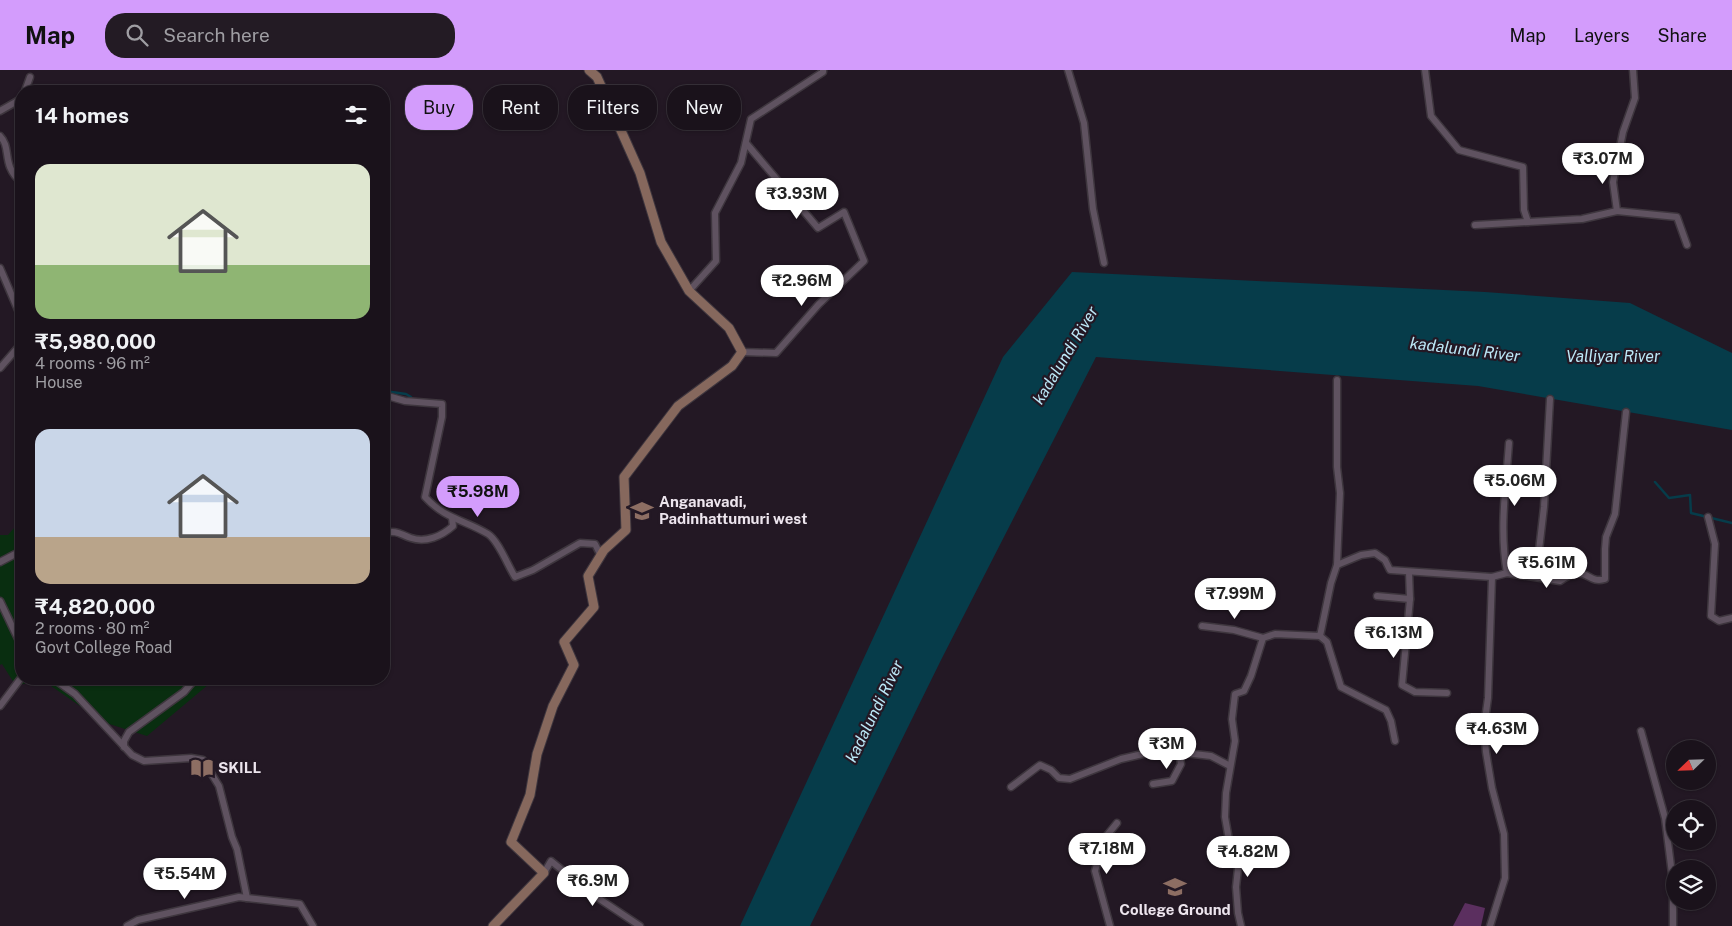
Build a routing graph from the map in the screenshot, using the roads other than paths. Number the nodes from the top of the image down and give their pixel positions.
1 (589, 70) edge
2 (1068, 70) edge
3 (1425, 70) edge
4 (1633, 70) edge
5 (823, 71) edge
6 (30, 78) dead end
7 (27, 85) edge
8 (15, 103) edge
9 (0, 111) edge
10 (0, 136) edge
11 (746, 143) junction
12 (15, 175) edge
13 (1617, 211) junction
14 (1528, 222) junction
15 (1475, 225) dead end
16 (1687, 246) dead end
17 (1104, 263) dead end
18 (0, 268) edge
19 (689, 291) junction
20 (15, 303) edge
21 (15, 351) edge
22 (742, 352) junction
23 (0, 368) edge
24 (1337, 380) dead end
25 (390, 396) edge
26 (1550, 399) dead end
27 (1626, 412) dead end
28 (1509, 443) dead end
29 (452, 518) junction
30 (1708, 518) dead end
31 (390, 533) edge
32 (15, 554) edge
33 (601, 556) junction
34 (0, 562) edge
35 (1337, 565) junction
36 (1409, 572) junction
37 (1507, 572) junction
38 (1536, 576) junction
39 (1492, 577) junction
40 (1377, 596) dead end
41 (1410, 599) junction
42 (0, 601) edge
43 (1732, 618) edge
44 (1202, 626) dead end
45 (15, 632) edge
46 (1320, 636) junction
47 (1263, 638) junction
48 (16, 685) edge
49 (62, 685) edge
50 (190, 685) edge
51 (1447, 693) dead end
52 (0, 706) edge
53 (1640, 731) dead end
54 (1395, 741) dead end
55 (124, 747) junction
56 (1179, 752) junction
57 (1230, 766) junction
58 (1153, 784) dead end
59 (1011, 788) dead end
60 (1117, 823) dead end
61 (544, 872) junction
62 (247, 898) junction
63 (127, 926) edge
64 (313, 926) edge
65 (493, 926) edge
66 (640, 926) edge
67 (1110, 926) edge
68 (1241, 926) edge
69 (1490, 926) edge
70 (1674, 926) edge

1 - 19 main road
2 - 17 street
3 - 14 street
4 - 13 street
5 - 11 street
6 - 7 street
8 - 9 street
10 - 12 street
11 - 19 street
11 - 22 street
13 - 14 street
13 - 16 street
14 - 15 street
18 - 20 street
19 - 22 main road
21 - 23 street
22 - 33 main road
24 - 35 street
25 - 29 street
26 - 38 street
27 - 38 street
28 - 37 street
29 - 31 street
29 - 33 street
30 - 43 street
32 - 34 street
33 - 61 main road
35 - 36 street
35 - 46 street
36 - 39 street
36 - 41 street
37 - 38 street
37 - 39 street
39 - 69 street
40 - 41 street
41 - 51 street
42 - 45 street
44 - 47 street
46 - 47 street
46 - 54 street
47 - 57 street
48 - 52 street
49 - 55 street
50 - 55 street
53 - 70 street
55 - 62 street
56 - 57 street
56 - 58 street
56 - 59 street
57 - 68 street
60 - 67 street
61 - 65 main road
61 - 66 street
62 - 63 street
62 - 64 street

